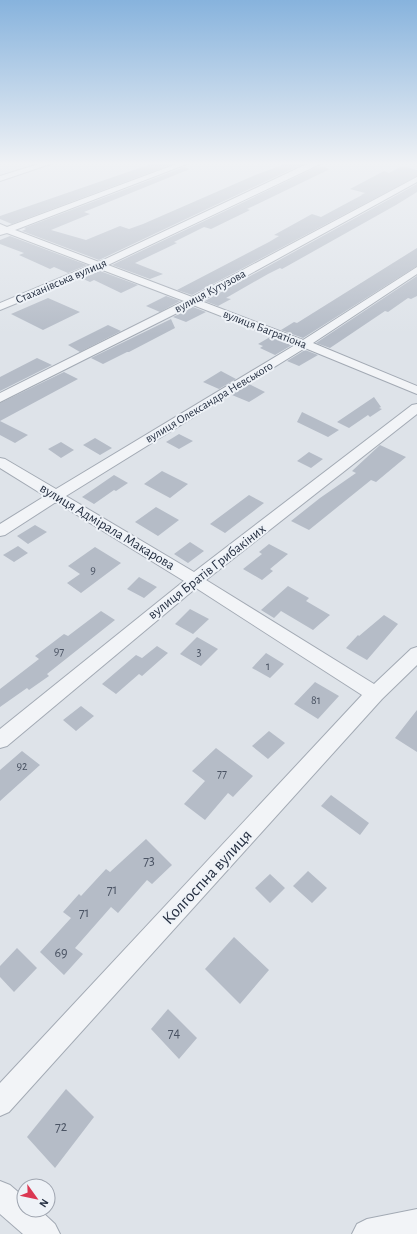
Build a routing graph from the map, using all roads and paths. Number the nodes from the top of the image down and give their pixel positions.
1 (30, 220) edge
2 (196, 220) edge
3 (342, 220) edge
4 (2, 230) edge
5 (98, 266) junction
6 (417, 270) edge
7 (193, 301) junction
8 (0, 307) edge
9 (304, 344) junction
10 (417, 390) edge
11 (0, 398) edge
12 (417, 408) edge
13 (0, 462) edge
14 (56, 496) junction
15 (0, 531) edge
16 (195, 580) junction
17 (417, 654) edge
18 (376, 694) junction
19 (0, 740) edge
20 (0, 1103) edge
21 (0, 1195) edge
22 (417, 1224) edge
23 (45, 1234) edge
24 (367, 1234) edge

1 - 4 street
2 - 5 street, Стаханівська вулиця
3 - 7 street, вулиця Кутузова
4 - 5 street, вулиця Багратіона
5 - 7 street, вулиця Багратіона
5 - 8 street, Стаханівська вулиця
6 - 9 street, вулиця Олександра Невського
7 - 9 street, вулиця Багратіона
7 - 11 street, вулиця Кутузова
9 - 10 street, вулиця Багратіона
9 - 14 street, вулиця Олександра Невського
12 - 16 street, вулиця Братів Грибакіних
13 - 14 street, вулиця Адмірала Макарова
14 - 15 street, вулиця Олександра Невського
14 - 16 street, вулиця Адмірала Макарова
16 - 18 street, вулиця Адмірала Макарова
16 - 19 street, вулиця Братів Грибакіних
17 - 18 street, Колгоспна вулиця
18 - 20 street, Колгоспна вулиця
21 - 23 street
22 - 24 street

